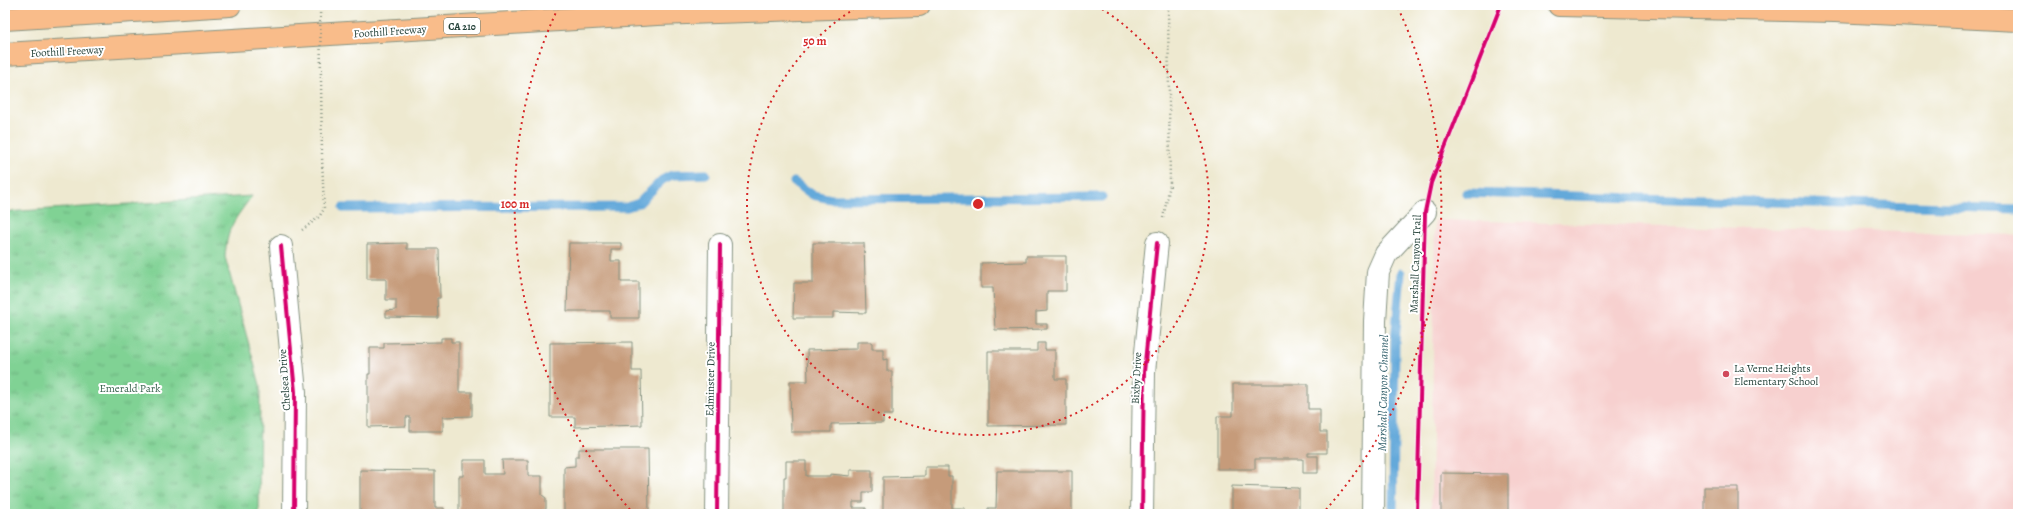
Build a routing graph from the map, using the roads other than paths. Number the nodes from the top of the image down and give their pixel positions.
1 (230, 5) edge
2 (919, 5) edge
3 (1559, 5) edge
4 (5, 19) edge
5 (2018, 20) edge
6 (5, 54) edge
7 (1425, 212) dead end
8 (1157, 243) road end
9 (720, 245) dead end
10 (281, 246) road end
11 (294, 514) edge
12 (717, 514) edge
13 (1142, 514) edge
14 (1373, 514) edge

1 - 4 highway
2 - 6 highway, Foothill Freeway / CA 210
3 - 5 highway
7 - 14 street
8 - 13 street, Bixby Drive
9 - 12 street, Edminster Drive
10 - 11 street, Chelsea Drive

